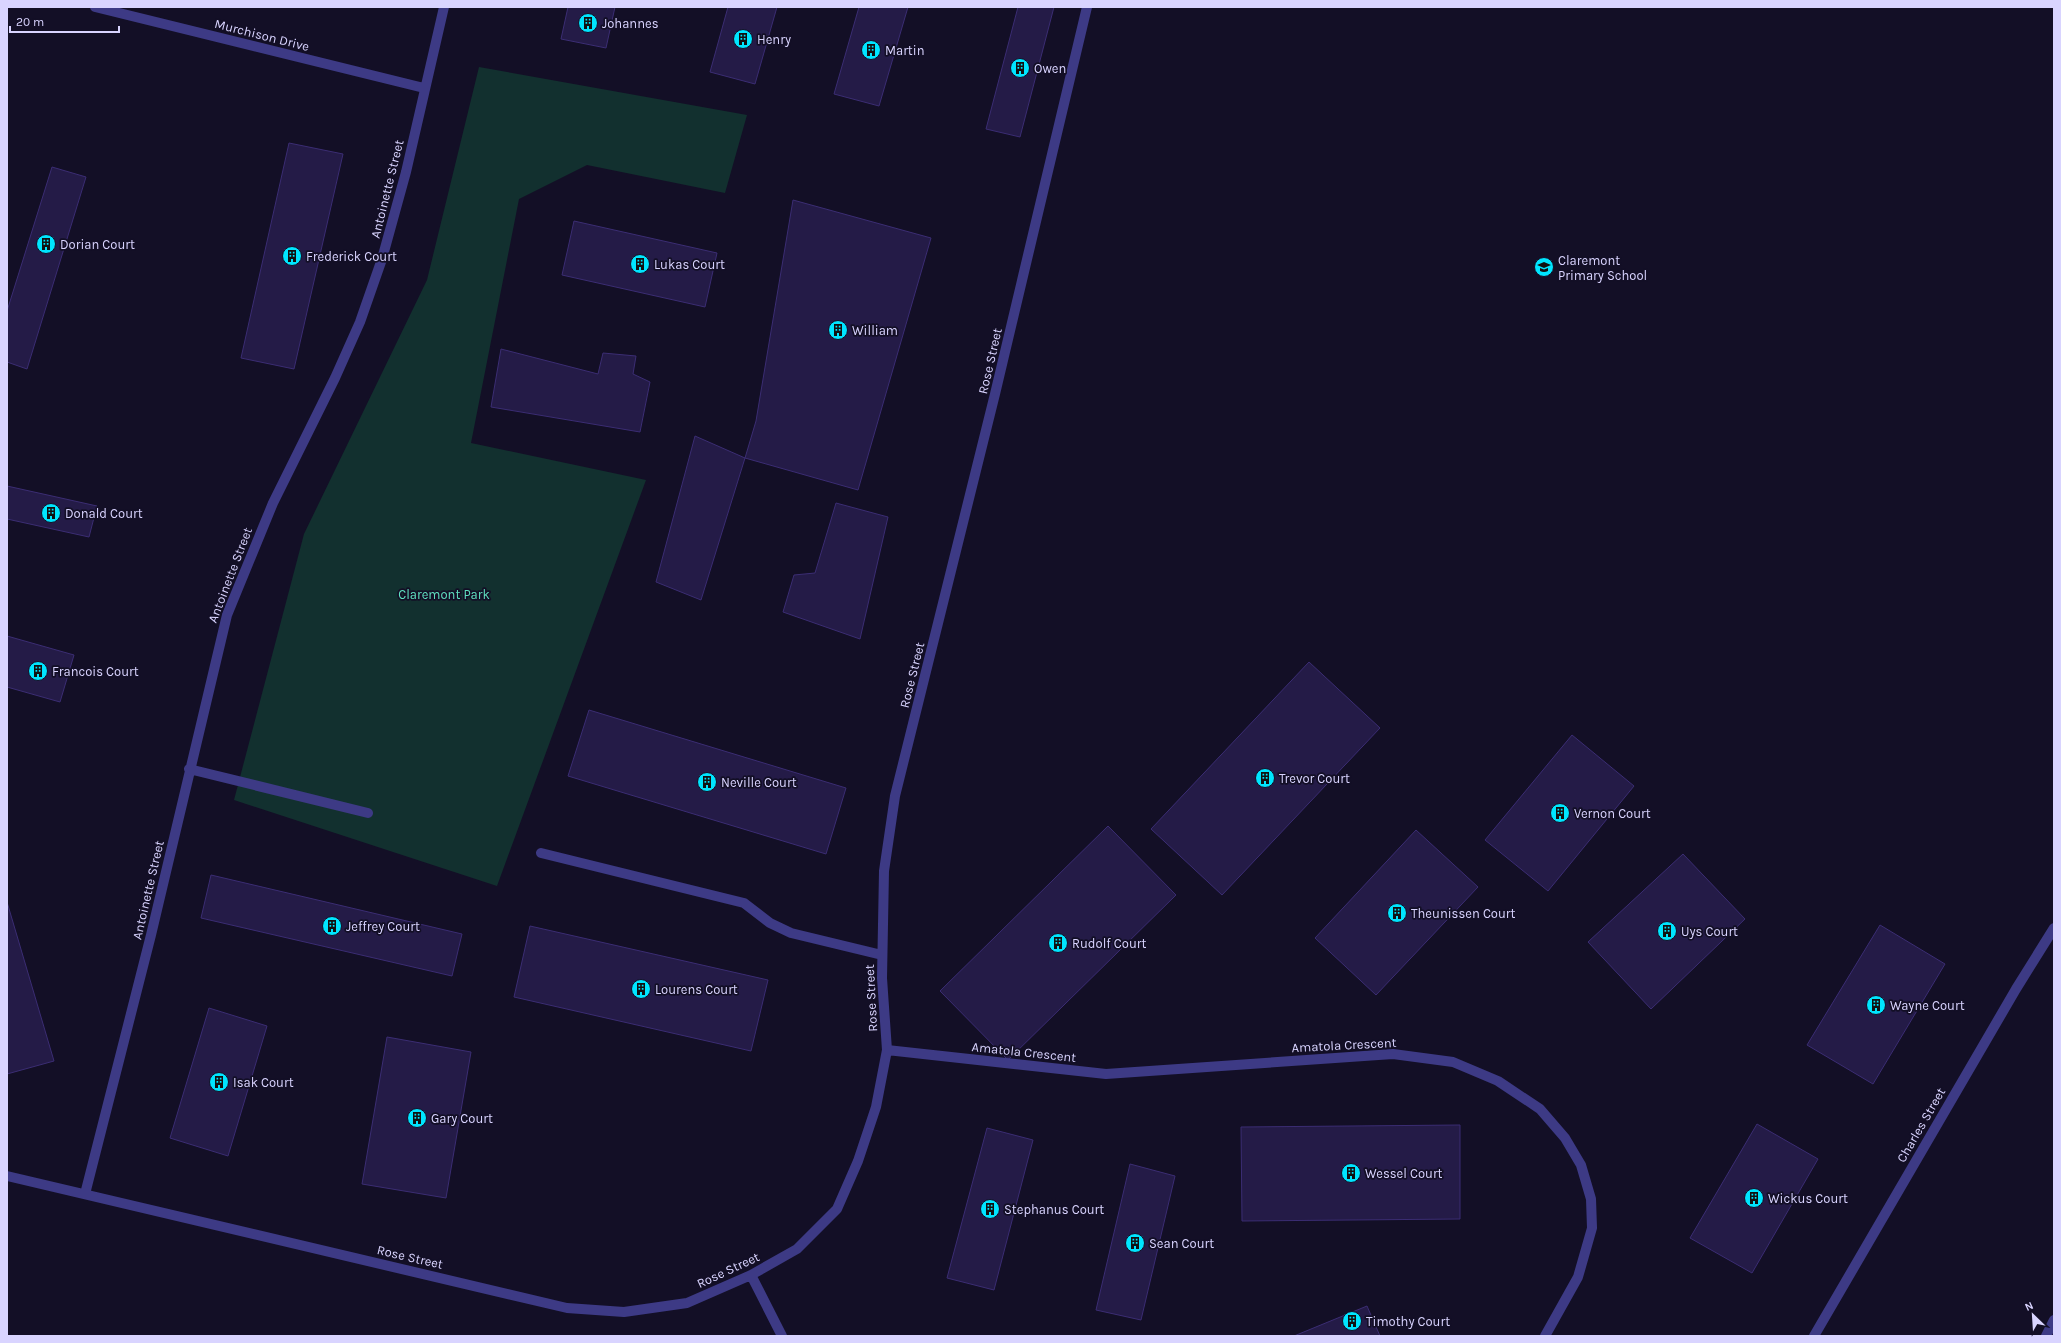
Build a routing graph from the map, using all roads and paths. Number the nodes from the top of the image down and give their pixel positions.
1 (95, 7) edge
2 (444, 7) edge
3 (1087, 7) edge
4 (424, 88) junction
5 (189, 769) junction
6 (368, 812) dead end
7 (541, 853) dead end
8 (2054, 928) edge
9 (882, 955) junction
10 (887, 1050) junction
11 (7, 1176) edge
12 (85, 1194) junction
13 (751, 1276) junction
14 (2054, 1320) edge
15 (782, 1336) edge
16 (1545, 1336) edge
17 (1814, 1336) edge
18 (2046, 1336) edge

1 - 4 street, Murchison Drive
2 - 4 street, Antoinette Street
3 - 9 street, Rose Street
4 - 5 street, Antoinette Street
5 - 6 street
5 - 12 street, Antoinette Street
7 - 9 street
8 - 17 street, Charles Street
9 - 10 street, Rose Street
10 - 13 street, Rose Street
10 - 16 street, Amatola Crescent
11 - 12 street, Rose Street
12 - 13 street, Rose Street
13 - 15 street
14 - 18 street

